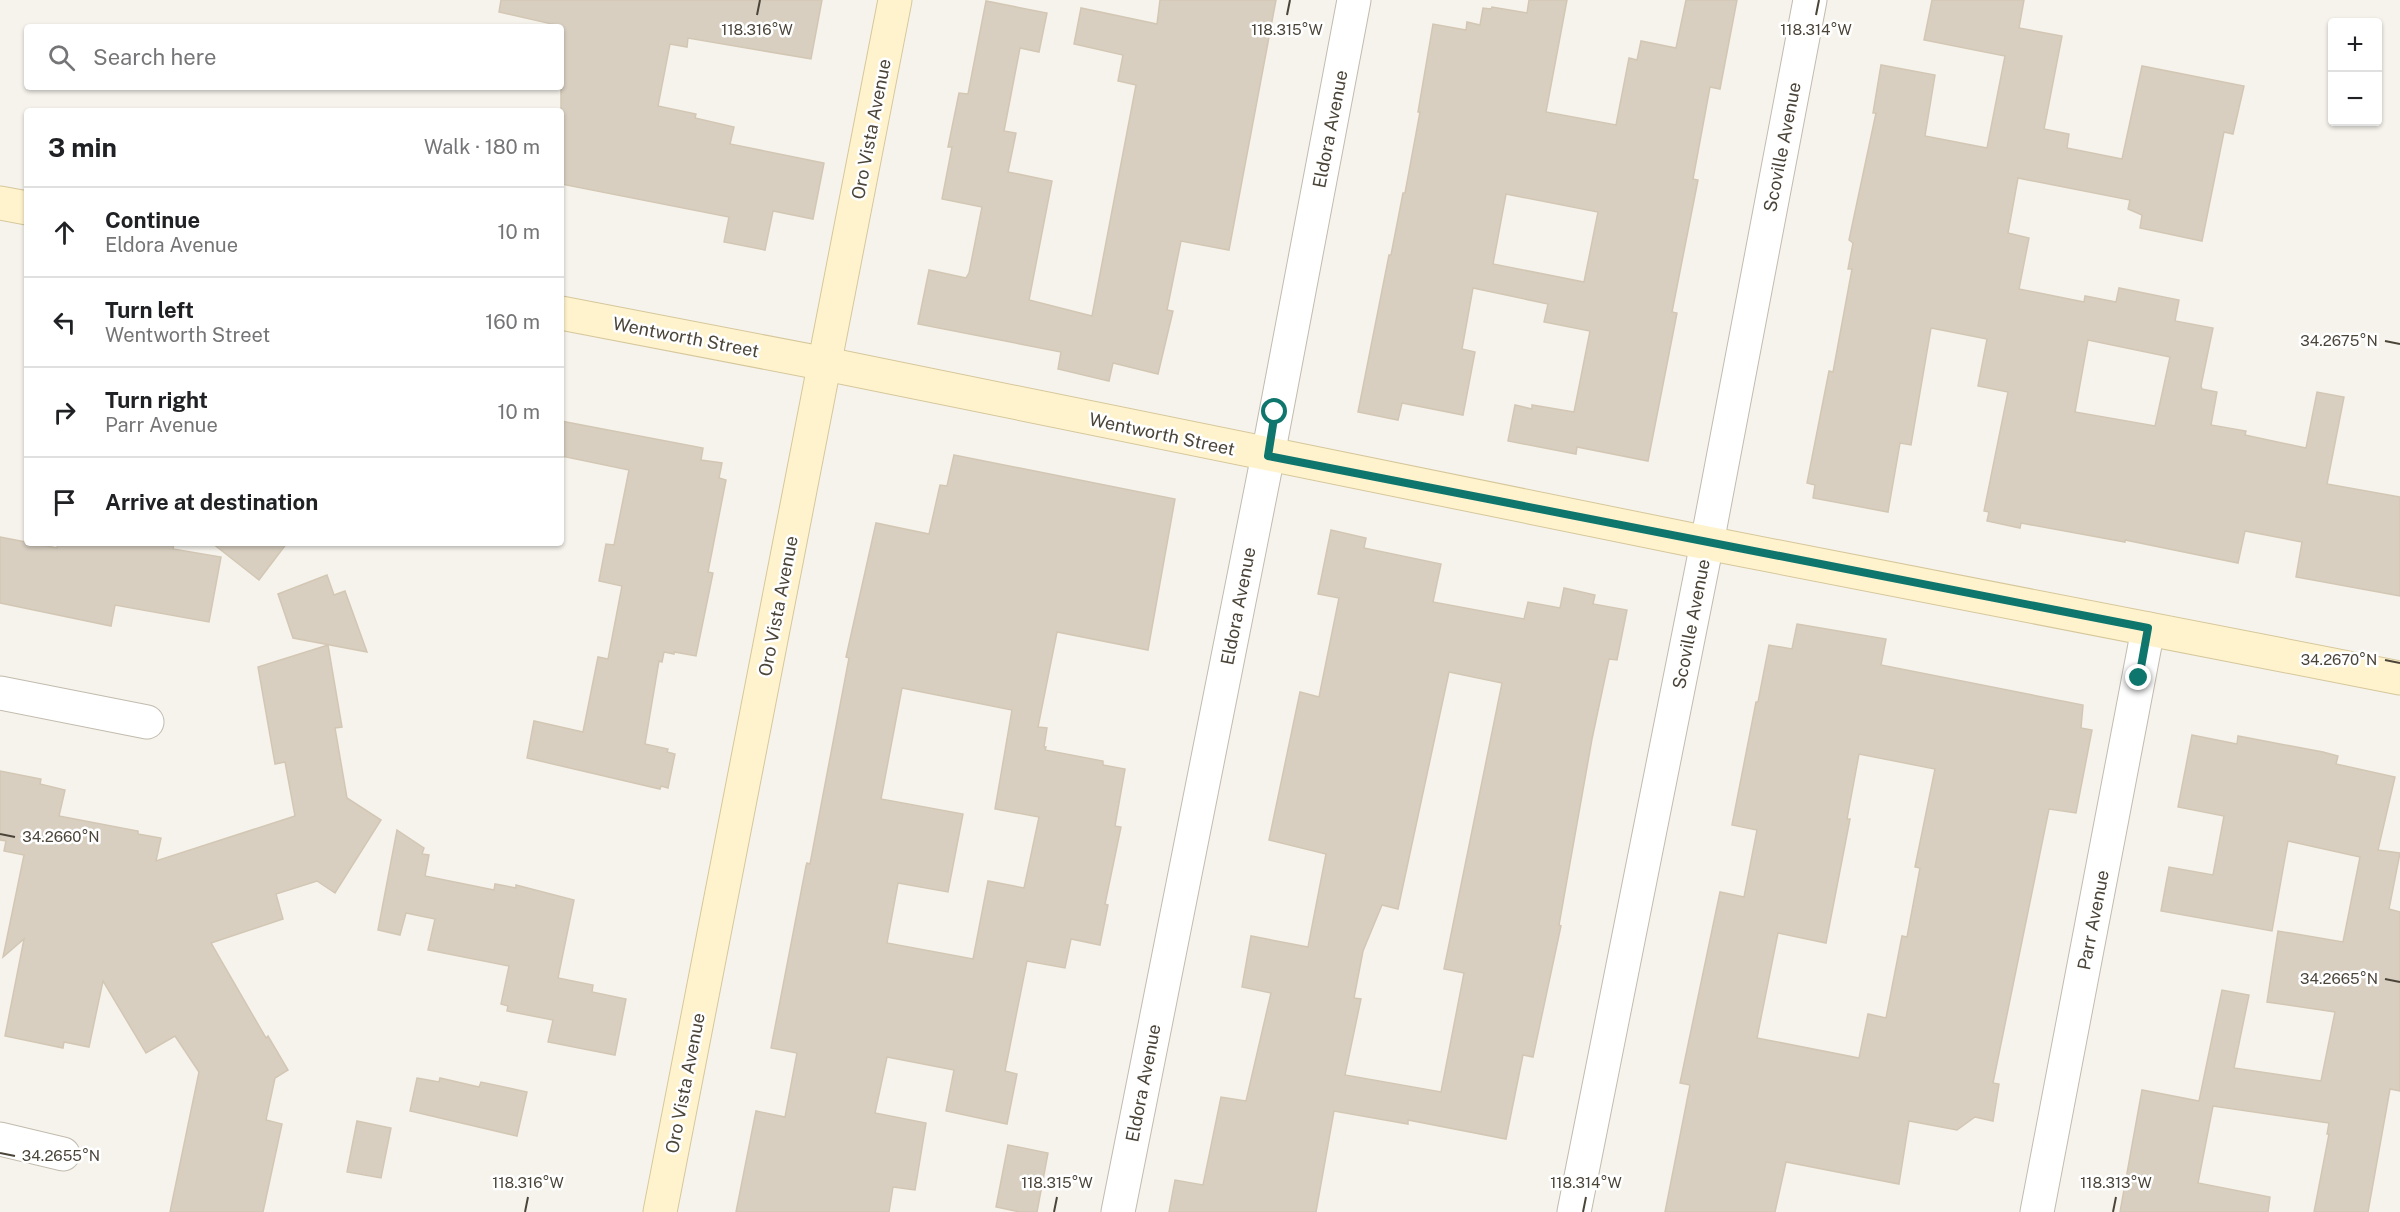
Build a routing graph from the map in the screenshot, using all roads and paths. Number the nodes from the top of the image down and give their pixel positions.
1 (895, 0) edge
2 (1354, 0) edge
3 (1810, 0) edge
4 (0, 203) edge
5 (24, 207) edge
6 (564, 314) edge
7 (826, 364) junction
8 (1268, 456) junction
9 (1707, 543) junction
10 (2148, 628) junction
11 (2400, 678) edge
12 (0, 693) edge
13 (147, 722) dead end
14 (0, 1139) edge
15 (63, 1154) dead end
16 (660, 1212) edge
17 (1118, 1212) edge
18 (1574, 1212) edge
19 (2037, 1212) edge

1 - 7 street, Oro Vista Avenue
2 - 8 street, Eldora Avenue
3 - 9 street, Scoville Avenue
4 - 5 street
6 - 7 street, Wentworth Street
7 - 8 street, Wentworth Street
7 - 16 street, Oro Vista Avenue
8 - 9 street, Wentworth Street
8 - 17 street, Eldora Avenue
9 - 10 street, Wentworth Street
9 - 18 street, Scoville Avenue
10 - 11 street, Wentworth Street
10 - 19 street, Parr Avenue
12 - 13 street
14 - 15 street

